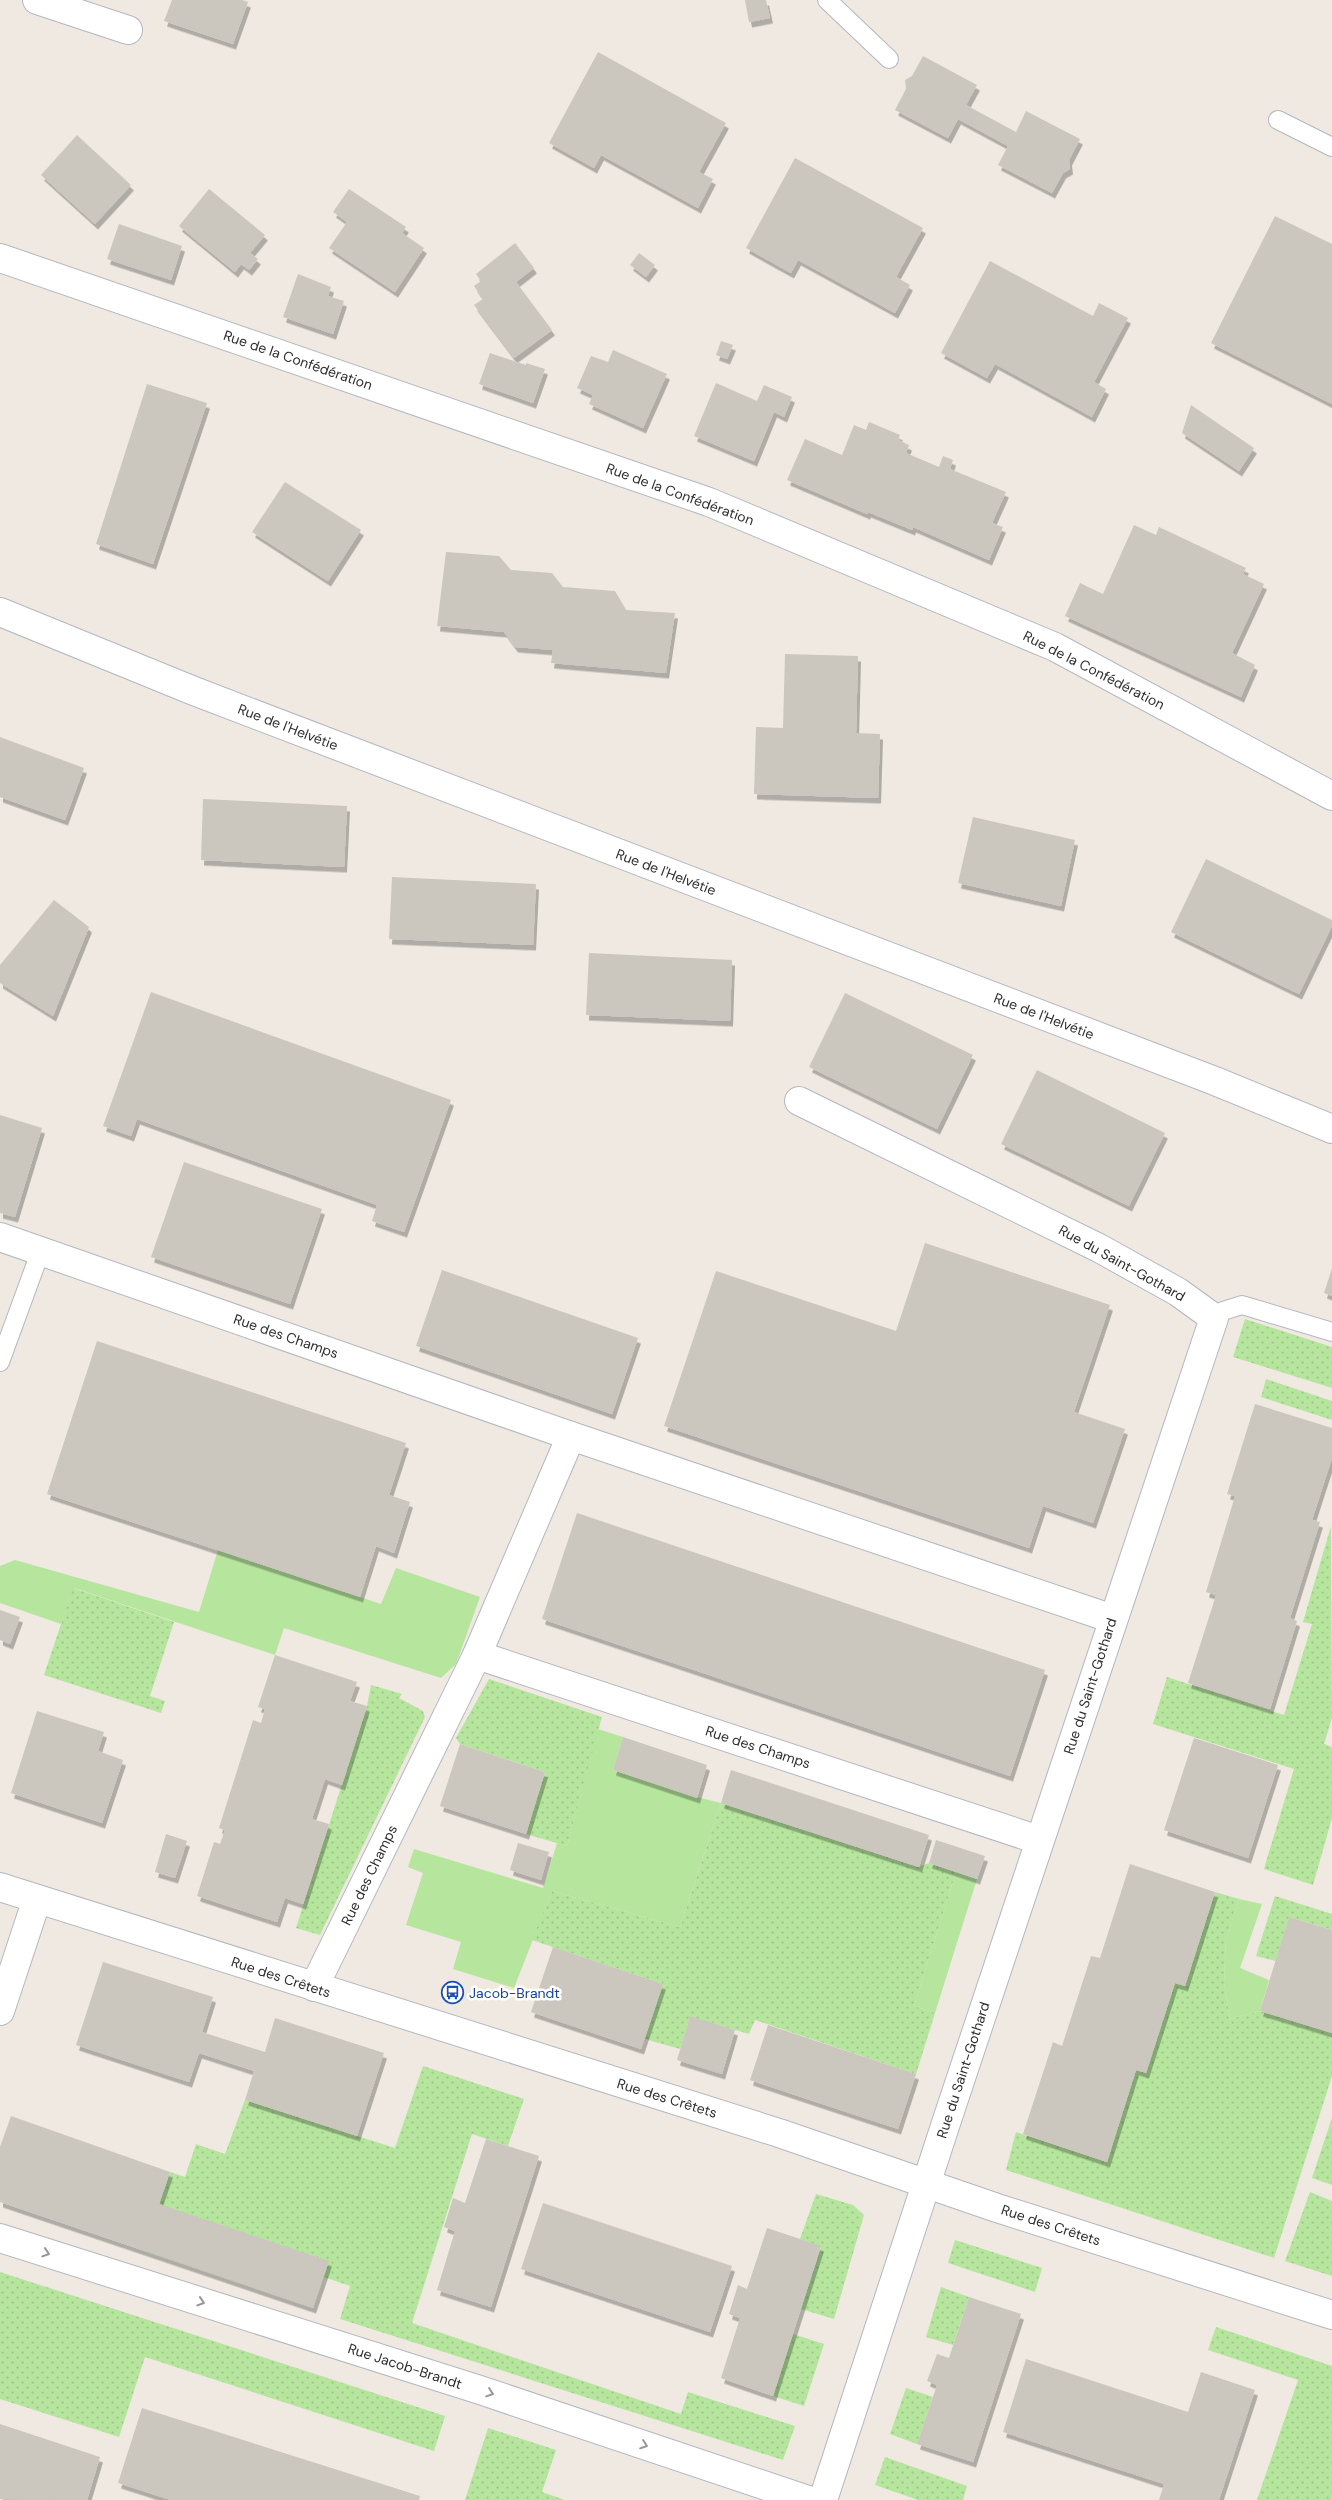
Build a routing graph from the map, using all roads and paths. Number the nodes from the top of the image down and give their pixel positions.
1 (37, 0) edge
2 (828, 0) edge
3 (128, 30) dead end
4 (890, 59) dead end
5 (1278, 120) dead end
6 (1332, 147) edge
7 (0, 258) edge
8 (0, 612) edge
9 (1332, 796) edge
10 (799, 1101) dead end
11 (1332, 1129) edge
12 (0, 1237) edge
13 (42, 1250) junction
14 (1214, 1318) junction
15 (1332, 1332) edge
16 (0, 1362) edge
17 (571, 1436) junction
18 (1112, 1619) junction
19 (478, 1655) junction
20 (1040, 1840) junction
21 (0, 1886) edge
22 (37, 1899) junction
23 (314, 1987) junction
24 (0, 2011) edge
25 (927, 2184) junction
26 (0, 2238) edge
27 (1332, 2315) edge
28 (808, 2500) edge
29 (823, 2500) edge

1 - 3 street
2 - 4 lane
5 - 6 lane
7 - 9 street, Rue de la Confédération
8 - 11 street, Rue de l'Helvétie
10 - 14 street, Rue du Saint-Gothard
12 - 13 street, Rue des Champs
13 - 16 lane
13 - 17 street, Rue des Champs
14 - 15 lane
14 - 18 street, Rue du Saint-Gothard
17 - 18 street, Rue des Champs
17 - 19 street, Rue des Champs
18 - 20 street, Rue du Saint-Gothard
19 - 20 street, Rue des Champs
19 - 23 street, Rue des Champs
20 - 25 street, Rue du Saint-Gothard
21 - 22 street, Rue des Crêtets
22 - 23 street, Rue des Crêtets
22 - 24 street
23 - 25 street, Rue des Crêtets
25 - 27 street, Rue des Crêtets
25 - 29 street, Rue du Saint-Gothard
26 -> 28 street, Rue Jacob-Brandt

